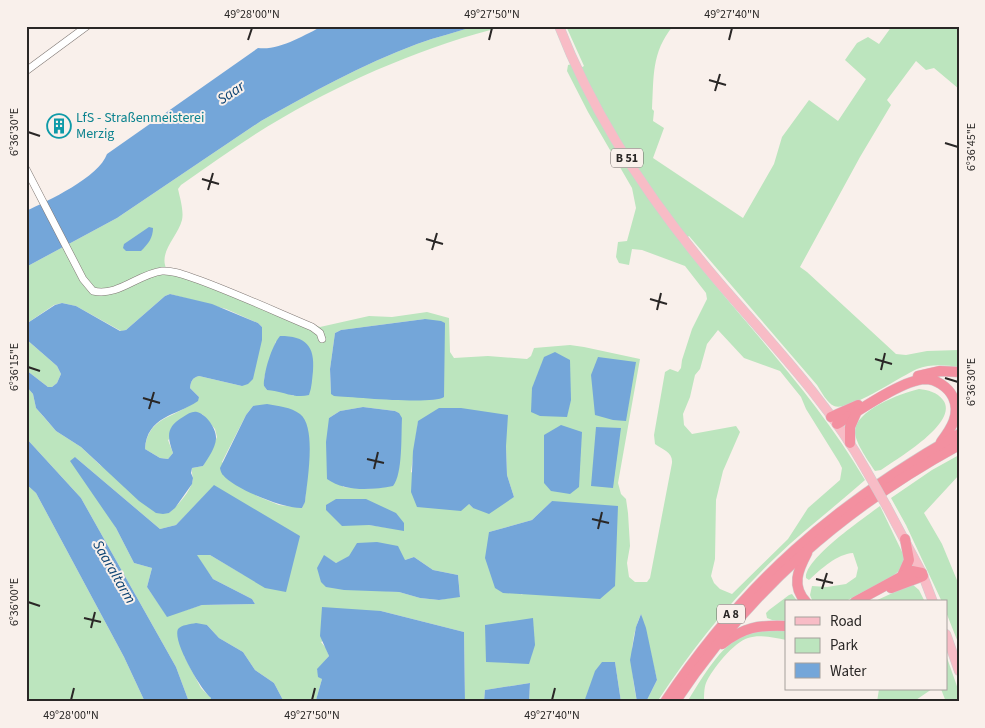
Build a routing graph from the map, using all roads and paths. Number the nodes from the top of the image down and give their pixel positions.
1 (87, 26) edge
2 (560, 26) edge
3 (26, 71) edge
4 (26, 169) edge
5 (322, 339) dead end
6 (959, 372) edge
7 (856, 413) junction
8 (834, 421) junction
9 (959, 434) edge
10 (850, 443) junction
11 (959, 445) edge
12 (937, 447) junction
13 (905, 540) junction
14 (813, 544) junction
15 (922, 575) junction
16 (902, 576) junction
17 (805, 600) edge
18 (858, 600) edge
19 (867, 600) edge
20 (932, 600) edge
21 (785, 626) edge
22 (948, 640) edge
23 (706, 658) junction
24 (959, 671) edge
25 (665, 702) edge
26 (675, 702) edge

1 - 3 street
2 - 8 main road, B 51
4 - 5 street
6 - 8 highway
7 - 8 highway
7 - 10 highway
7 - 12 highway
8 - 10 main road
9 - 12 highway, A 8
10 - 13 main road, bridge
11 - 14 highway, A 8
12 - 25 highway, A 8
13 - 15 main road
13 - 16 highway
14 - 17 highway
14 - 23 highway, A 8
15 - 16 highway
15 - 19 highway
15 - 20 main road
16 - 18 highway
21 - 23 highway
22 - 24 main road
23 - 26 highway, A 8

